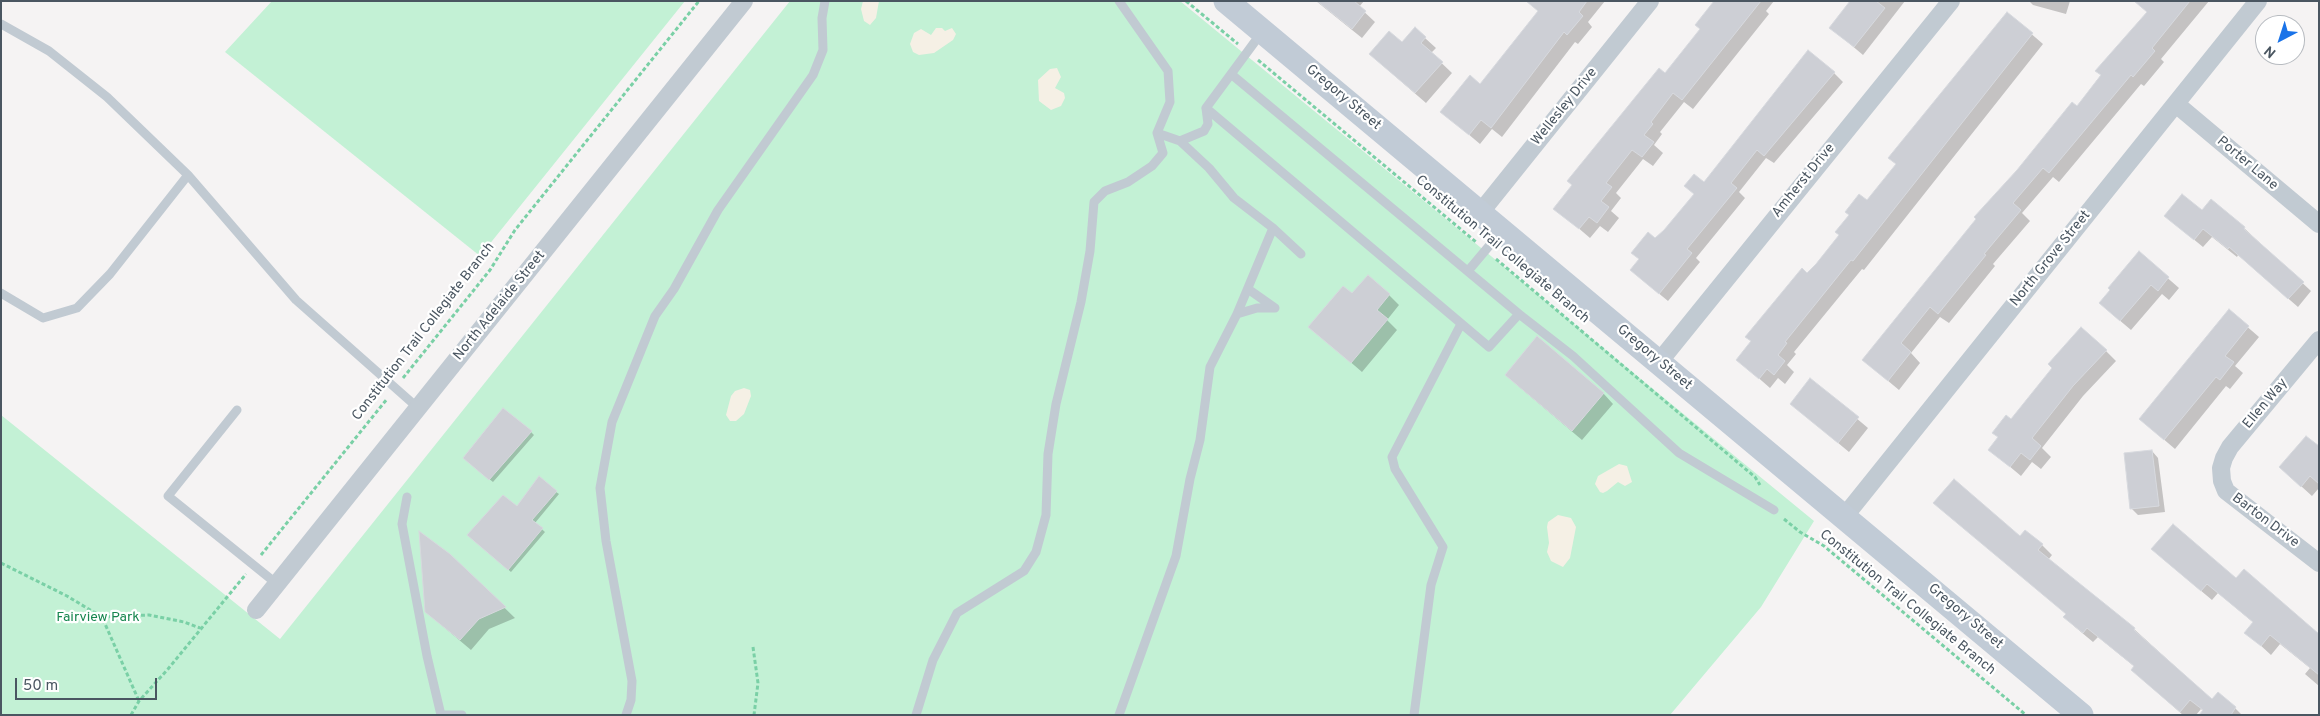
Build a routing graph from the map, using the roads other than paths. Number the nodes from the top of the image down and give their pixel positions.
1 (744, 1) edge
2 (825, 1) edge
3 (1119, 1) edge
4 (1226, 1) edge
5 (1650, 1) edge
6 (1951, 1) edge
7 (2258, 1) edge
8 (1, 24) edge
9 (1262, 31) junction
10 (1231, 74) junction
11 (2176, 104) junction
12 (1206, 108) junction
13 (1157, 133) junction
14 (1180, 141) junction
15 (188, 175) junction
16 (1480, 213) junction
17 (2319, 224) edge
18 (1273, 228) junction
19 (1501, 231) junction
20 (1301, 254) dead end
21 (1468, 271) junction
22 (1248, 289) junction
23 (1, 293) edge
24 (1237, 314) junction
25 (1519, 314) junction
26 (1461, 324) junction
27 (2319, 340) edge
28 (1659, 362) junction
29 (418, 408) junction
30 (237, 410) dead end
31 (2222, 473) joint
32 (407, 497) dead end
33 (1774, 510) road end
34 (1844, 517) junction
35 (2319, 563) edge
36 (276, 584) junction
37 (256, 610) dead end
38 (442, 715) edge
39 (462, 715) edge
40 (626, 715) edge
41 (916, 715) edge
42 (1119, 715) edge
43 (1414, 715) edge
44 (2082, 715) edge

1 - 29 street, North Adelaide Street
2 - 40 lane
3 - 13 lane
4 - 9 main road, Gregory Street
5 - 16 street, Wellesley Drive
6 - 28 street, Amherst Drive
7 - 11 street, North Grove Street
8 - 15 lane
9 - 10 lane
9 - 16 main road, Gregory Street
10 - 12 lane
10 - 21 lane
11 - 17 street, Porter Lane
11 - 34 street, North Grove Street
12 - 14 lane
12 - 26 lane
13 - 14 lane
13 - 41 lane
14 - 18 lane
15 - 23 lane
15 - 29 lane
16 - 19 main road, Gregory Street
18 - 20 lane
18 - 22 lane
19 - 21 lane
19 - 28 main road, Gregory Street
21 - 25 lane
22 - 24 lane
22 - 24 lane
24 - 42 lane
25 - 26 lane
25 - 33 lane
26 - 43 lane
27 - 31 street, Ellen Way
28 - 34 main road, Gregory Street
29 - 36 street, North Adelaide Street
30 - 36 lane
31 - 35 street, Barton Drive
32 - 38 lane
34 - 44 main road, Gregory Street
36 - 37 street, North Adelaide Street
38 - 39 lane

